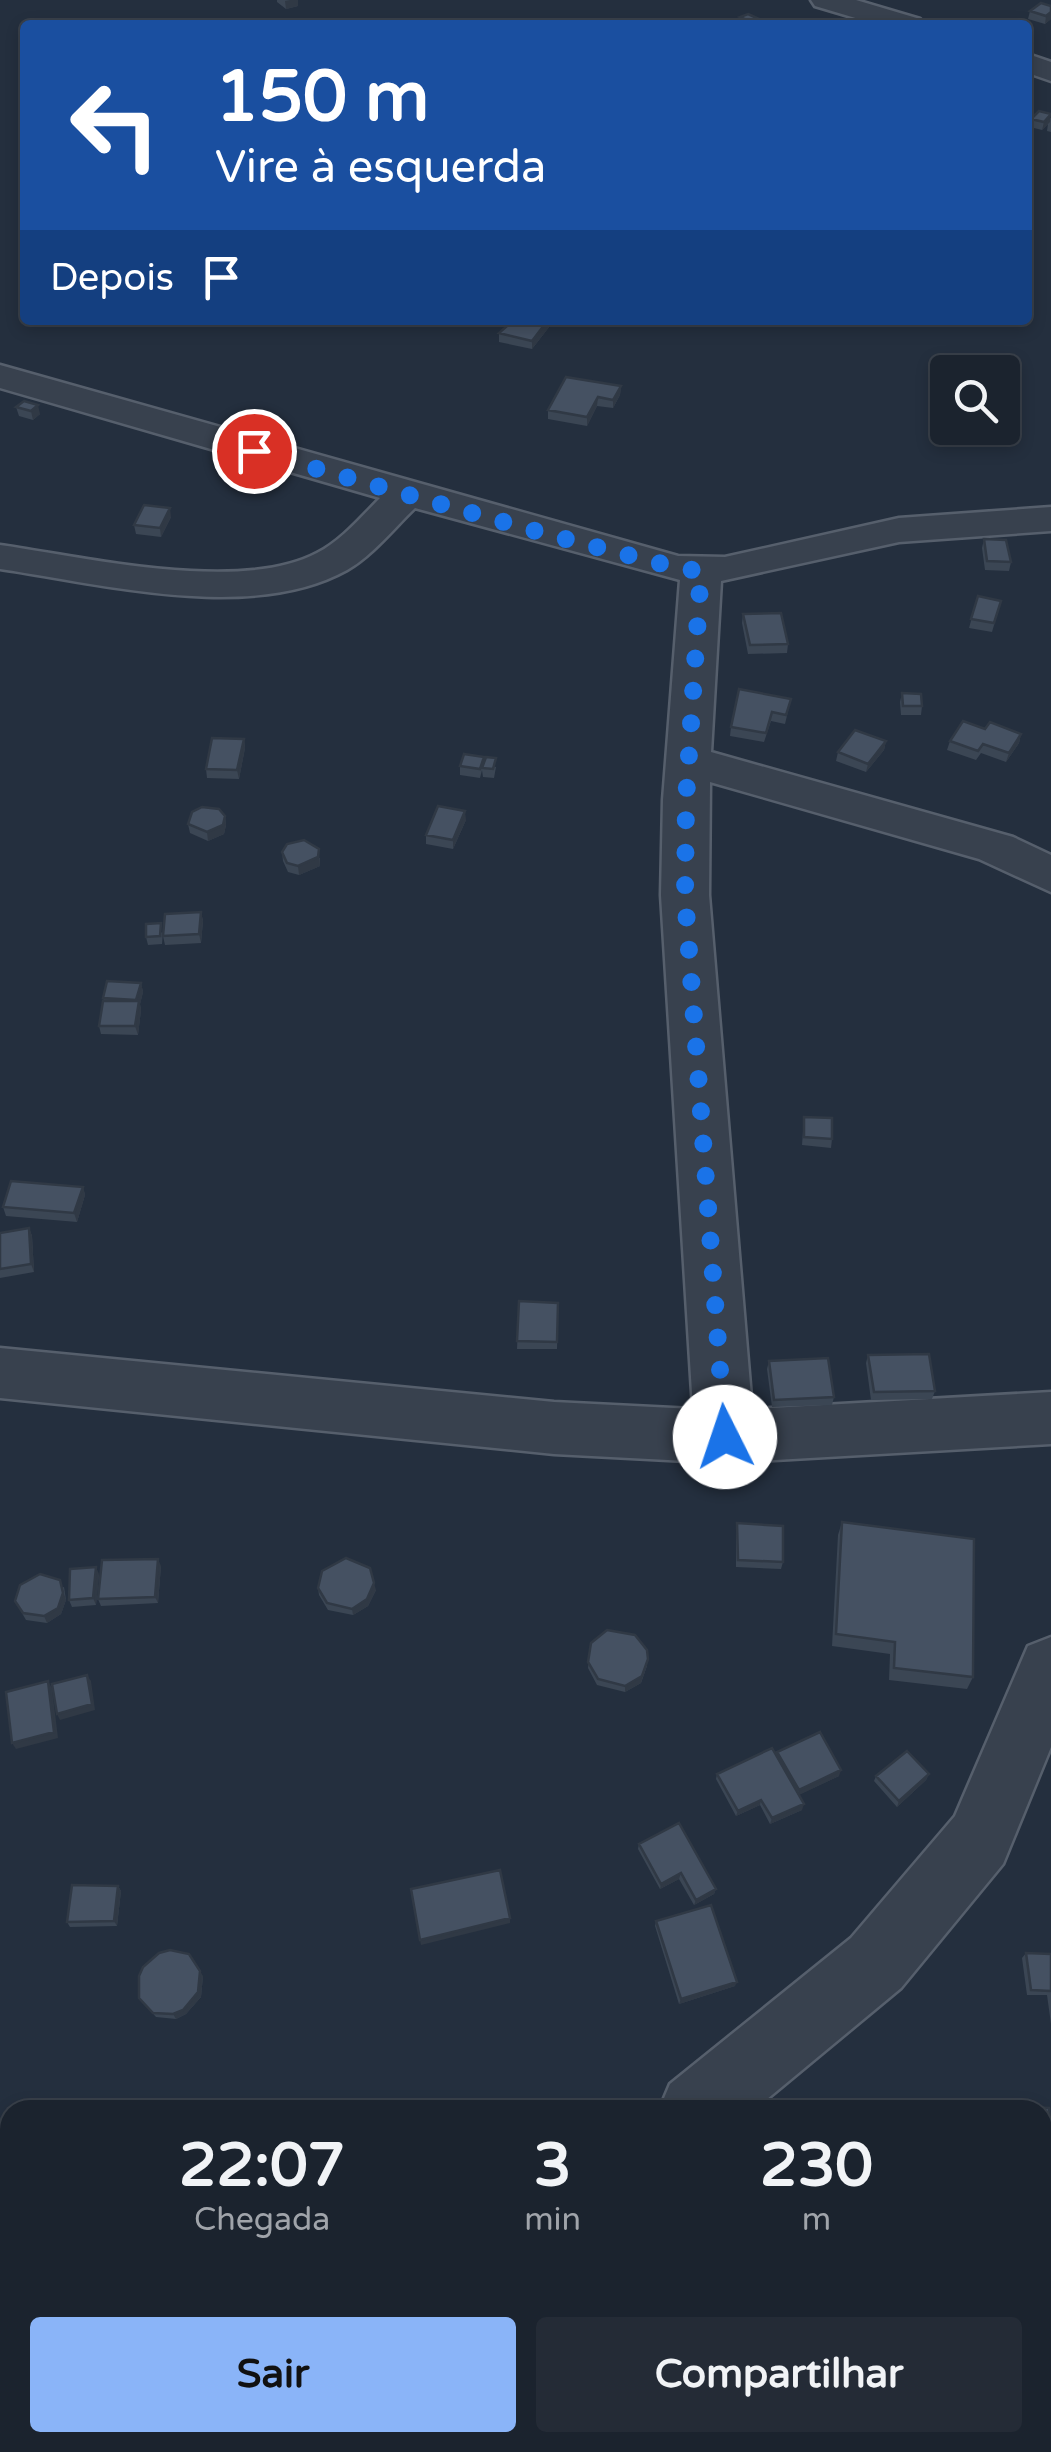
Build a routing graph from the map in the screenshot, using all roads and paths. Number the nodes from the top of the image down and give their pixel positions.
1 (825, 0) edge
2 (893, 20) edge
3 (0, 376) edge
4 (407, 494) junction
5 (1051, 518) edge
6 (0, 558) edge
7 (701, 571) junction
8 (689, 761) junction
9 (1051, 874) edge
10 (0, 1373) edge
11 (1051, 1418) edge
12 (725, 1437) junction
13 (1051, 1668) edge
14 (708, 2100) edge

1 - 2 street
3 - 4 street
4 - 6 street
4 - 7 street
5 - 7 street
7 - 8 street
8 - 9 street
8 - 12 street
10 - 12 street
11 - 12 street
13 - 14 street

